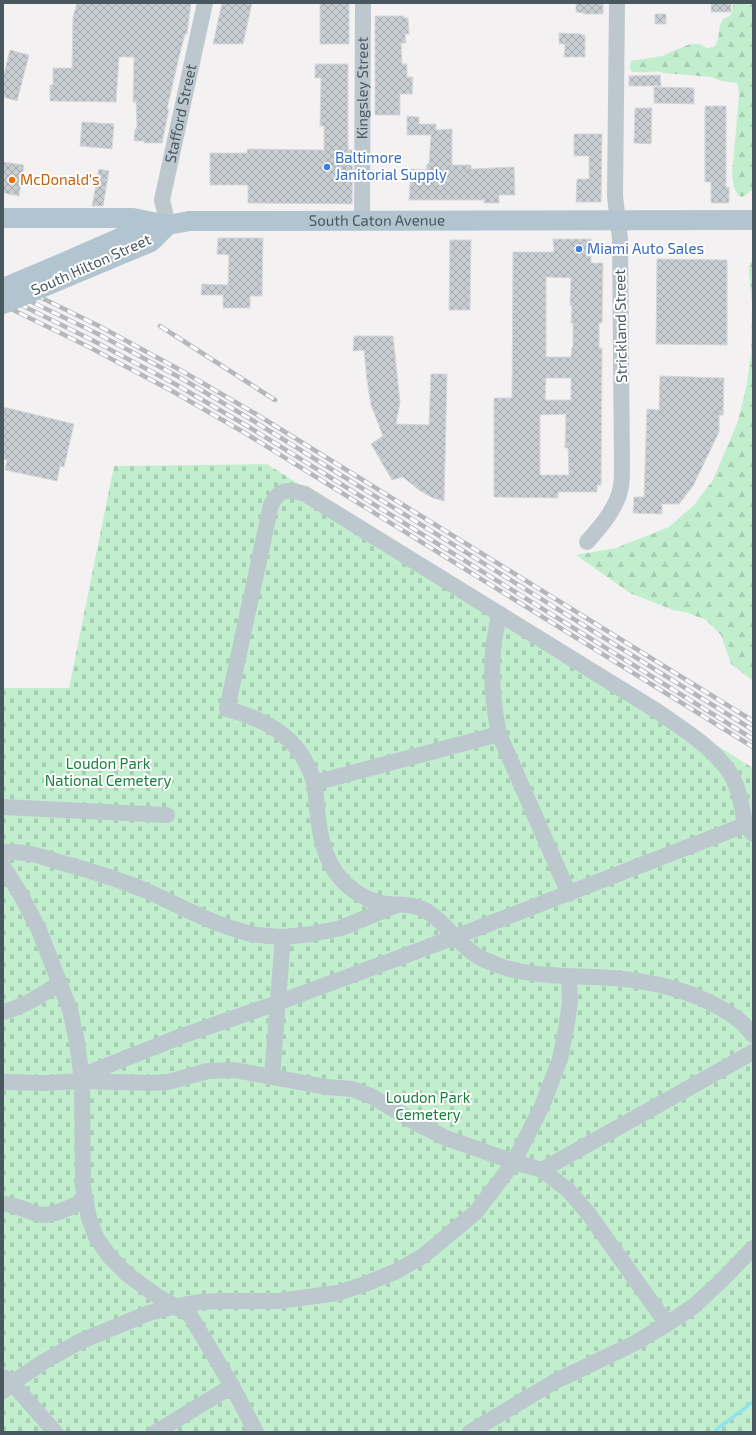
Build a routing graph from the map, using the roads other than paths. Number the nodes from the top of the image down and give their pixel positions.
1 (205, 3) edge
2 (363, 3) edge
3 (617, 3) edge
4 (3, 218) edge
5 (753, 220) edge
6 (362, 221) junction
7 (618, 221) junction
8 (168, 225) junction
9 (59, 273) junction
10 (3, 288) edge
11 (3, 304) edge
12 (587, 542) dead end
13 (500, 614) junction
14 (499, 734) junction
15 (314, 783) junction
16 (3, 807) edge
17 (167, 815) dead end
18 (749, 829) edge
19 (3, 852) edge
20 (3, 866) edge
21 (570, 894) junction
22 (398, 905) junction
23 (455, 937) junction
24 (283, 938) junction
25 (569, 977) junction
26 (60, 983) junction
27 (277, 1003) junction
28 (3, 1012) edge
29 (753, 1035) edge
30 (753, 1052) edge
31 (272, 1077) junction
32 (82, 1081) junction
33 (3, 1082) edge
34 (514, 1162) junction
35 (542, 1170) junction
36 (84, 1200) junction
37 (3, 1204) edge
38 (753, 1248) edge
39 (176, 1306) junction
40 (667, 1324) junction
41 (6, 1384) edge
42 (232, 1386) junction
43 (55, 1432) edge
44 (156, 1432) edge
45 (256, 1432) edge
46 (470, 1432) edge

1 - 8 street, Stafford Street
2 - 6 street, Kingsley Street
3 - 7 street, Strickland Street
4 - 8 main road, South Caton Avenue
5 - 7 main road, South Caton Avenue
6 - 7 main road, South Caton Avenue
6 - 8 main road, South Caton Avenue
7 - 12 street, Strickland Street
8 - 9 main road, South Hilton Street
9 - 10 main road, South Hilton Street, bridge
9 - 11 main road, South Hilton Street, bridge
13 - 14 street
13 - 15 street
13 - 18 street
14 - 15 street
14 - 21 street
15 - 22 street
16 - 17 street
18 - 21 street
19 - 24 street
20 - 26 street
21 - 23 street
22 - 23 street
22 - 24 street
23 - 25 street
23 - 27 street
24 - 27 street
25 - 29 street
25 - 34 street
26 - 28 street
26 - 32 street
27 - 31 street
27 - 32 street
30 - 35 street
31 - 32 street
31 - 34 street
32 - 33 street
32 - 36 street
34 - 35 street
34 - 39 street
35 - 40 street
36 - 37 street
36 - 39 street
38 - 40 street
39 - 41 street
39 - 42 street
40 - 46 street
41 - 43 street
42 - 44 street
42 - 45 street

